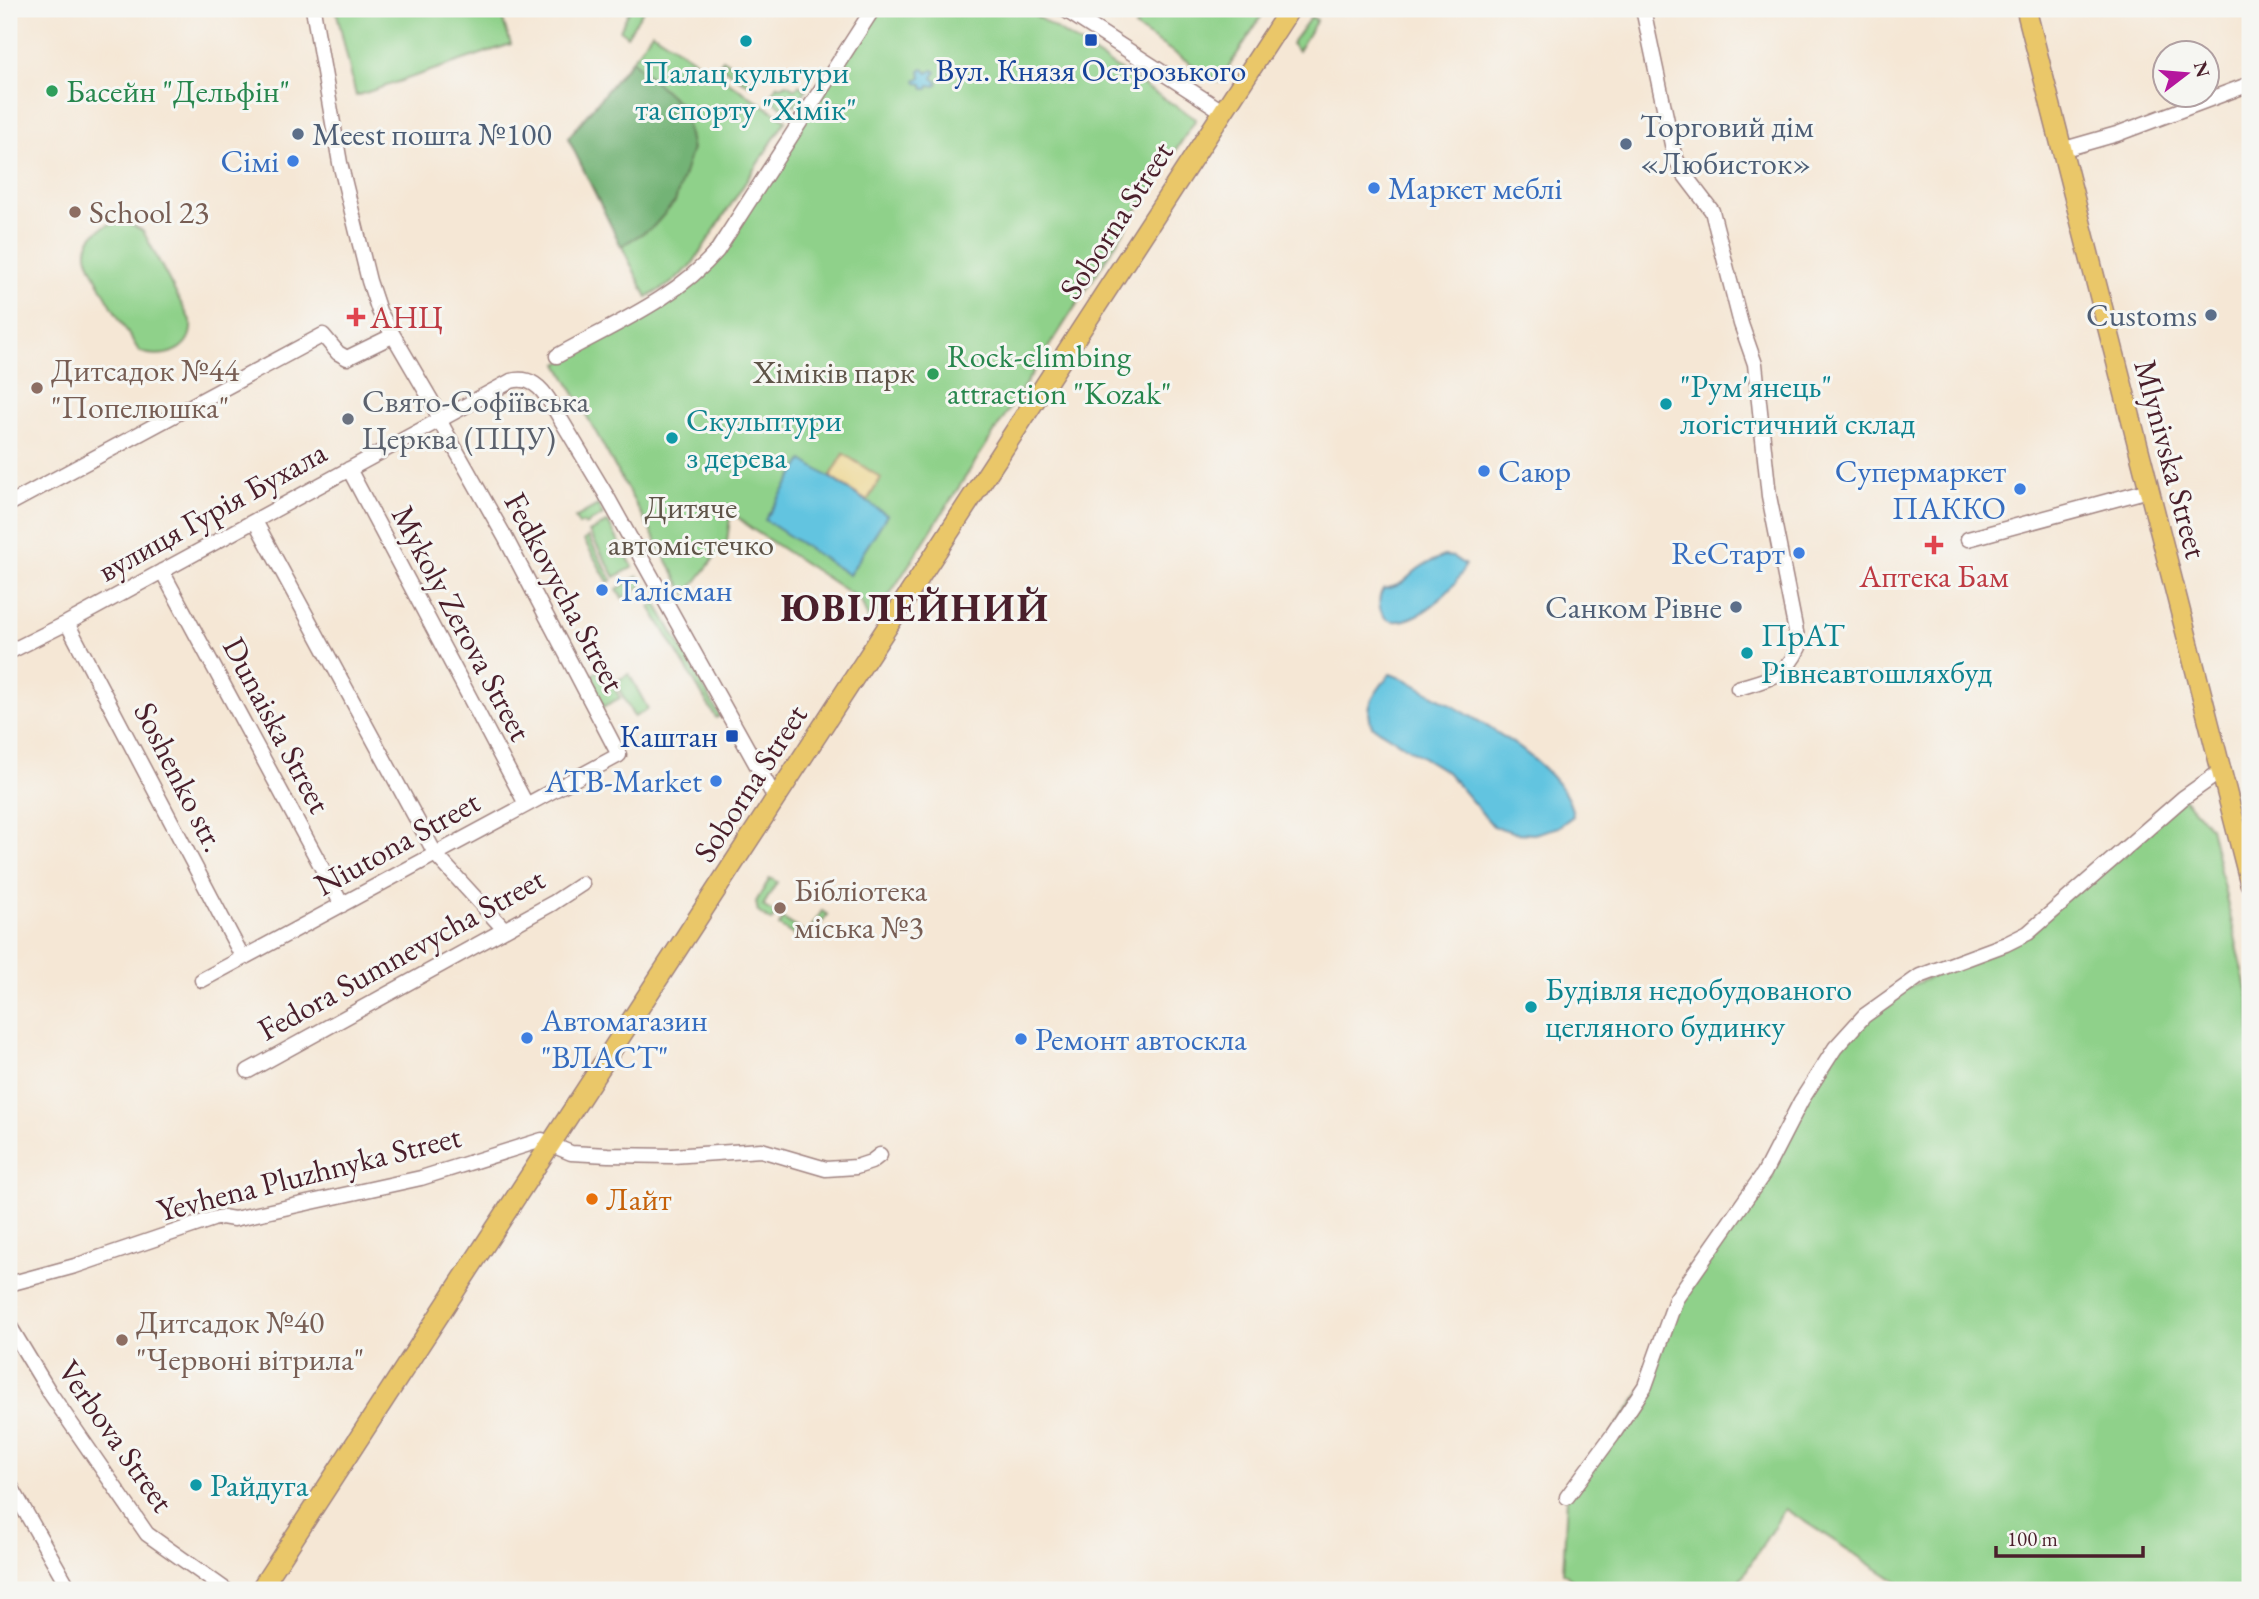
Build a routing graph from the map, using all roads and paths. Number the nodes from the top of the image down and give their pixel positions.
1 (313, 9) edge
2 (873, 9) edge
3 (1064, 9) edge
4 (1290, 9) edge
5 (1643, 9) edge
6 (2026, 9) edge
7 (2250, 84) edge
8 (1222, 111) junction
9 (2061, 150) junction
10 (392, 336) junction
11 (557, 356) dead end
12 (440, 420) junction
13 (349, 469) junction
14 (2149, 490) junction
15 (9, 504) edge
16 (255, 521) junction
17 (1969, 539) dead end
18 (162, 570) junction
19 (67, 623) junction
20 (9, 652) edge
21 (1738, 688) dead end
22 (619, 755) joint
23 (2221, 771) junction
24 (775, 798) junction
25 (526, 804) junction
26 (436, 855) junction
27 (2250, 883) edge
28 (582, 884) dead end
29 (342, 905) junction
30 (504, 929) junction
31 (243, 958) junction
32 (202, 981) dead end
33 (248, 1071) dead end
34 (547, 1142) junction
35 (880, 1155) dead end
36 (9, 1284) edge
37 (9, 1325) edge
38 (9, 1483) edge
39 (1567, 1497) dead end
40 (70, 1590) edge
41 (226, 1590) edge
42 (260, 1590) edge

1 - 10 street, Fedkovycha Street
2 - 11 street
3 - 8 street
4 - 8 main road, Soborna Street
5 - 21 street
6 - 9 main road, Mlynivska Street
7 - 9 street
8 - 24 main road, Soborna Street
9 - 14 main road, Mlynivska Street
10 - 12 street, Fedkovycha Street
10 - 15 street
12 - 13 street, вулиця Гурія Бухала
12 - 22 street, Fedkovycha Street
12 - 24 street, вулиця Гурія Бухала
13 - 16 street, вулиця Гурія Бухала
13 - 25 street, Mykoly Zerova Street
14 - 17 street
14 - 23 main road, Mlynivska Street
16 - 18 street, вулиця Гурія Бухала
16 - 26 street
18 - 19 street, вулиця Гурія Бухала
18 - 29 street, Dunaiska Street
19 - 20 street, вулиця Гурія Бухала
19 - 31 street, Soshenko str.
22 - 25 street, Niutona Street
23 - 27 main road, Mlynivska Street
23 - 39 street
24 - 34 main road, Soborna Street
25 - 26 street, Niutona Street
26 - 29 street, Niutona Street
26 - 30 street
28 - 30 street, Fedora Sumnevycha Street
29 - 31 street, Niutona Street
30 - 33 street, Fedora Sumnevycha Street
31 - 32 street, Niutona Street
34 - 35 street
34 - 36 street, Yevhena Pluzhnyka Street
34 - 42 main road, Soborna Street
37 - 41 street, Verbova Street
38 - 40 street

